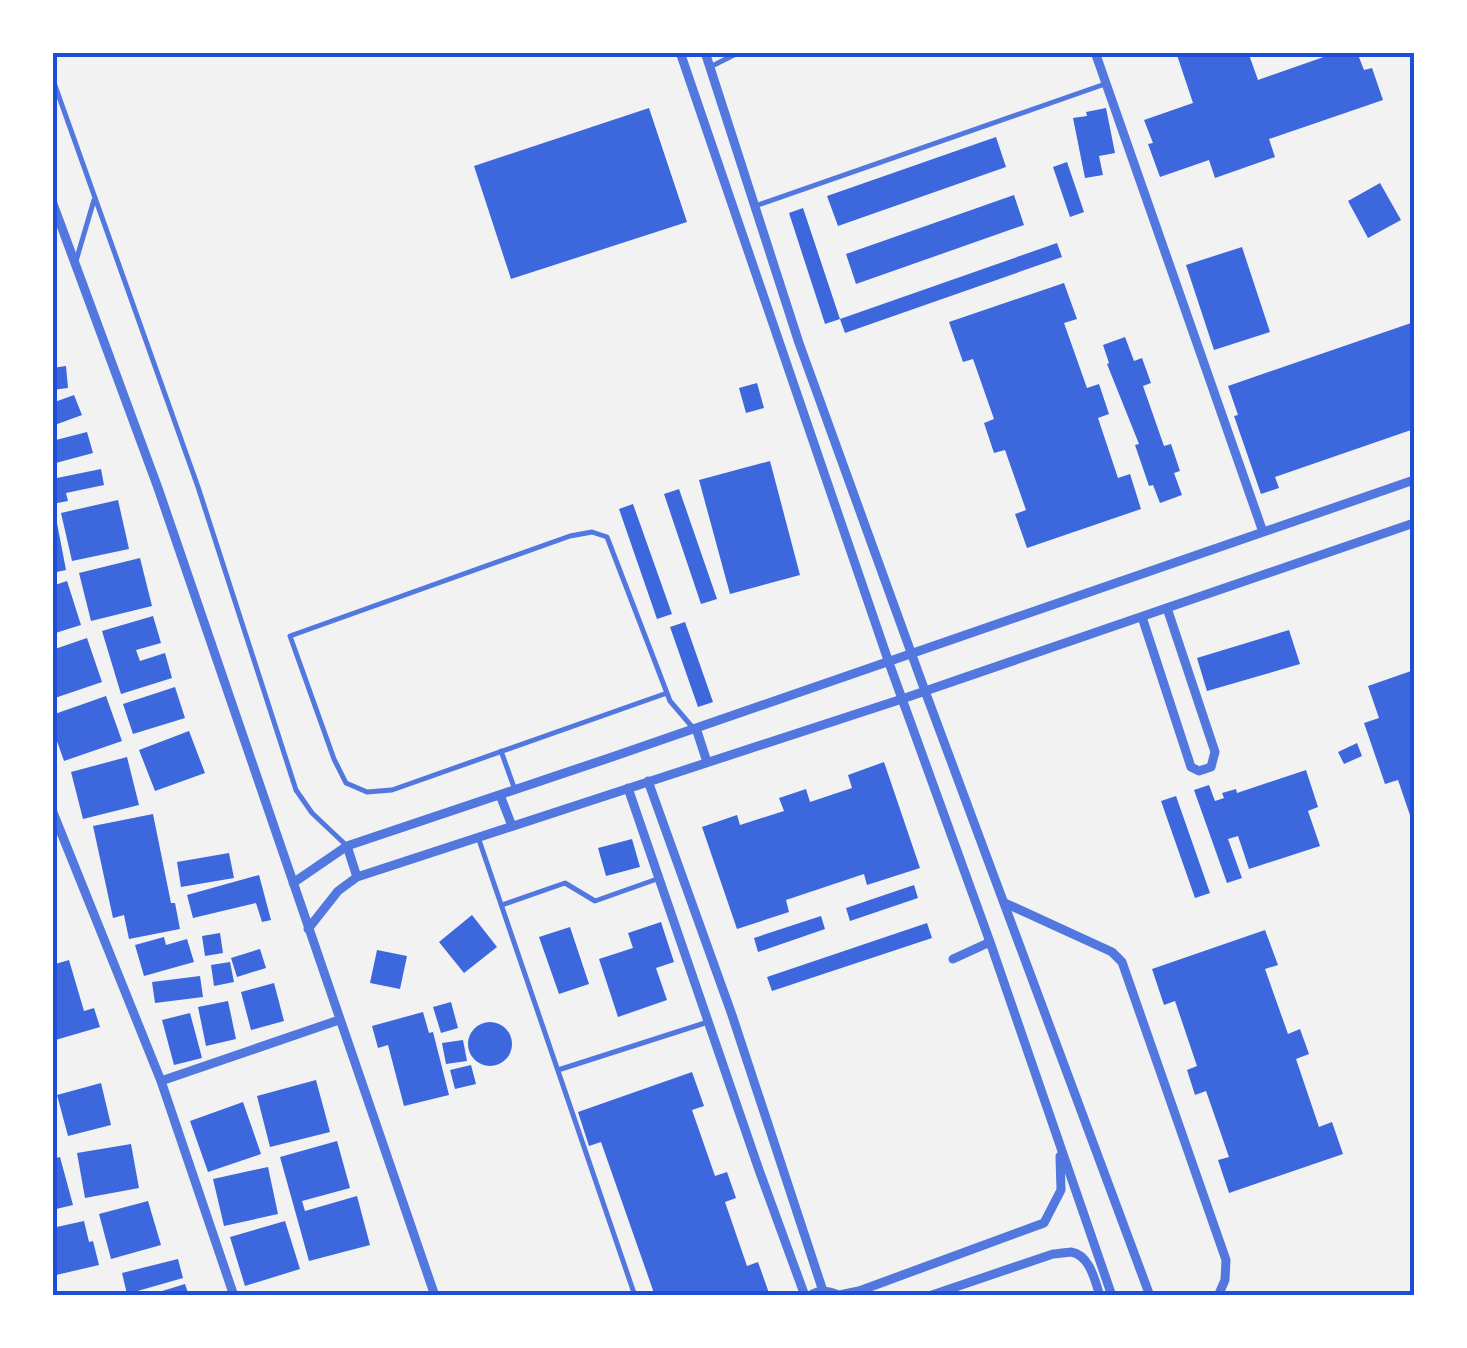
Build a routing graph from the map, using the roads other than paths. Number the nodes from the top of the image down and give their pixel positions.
1 (680, 52) edge
2 (705, 52) edge
3 (740, 52) edge
4 (1094, 52) edge
5 (709, 67) junction
6 (687, 73) junction
7 (52, 76) edge
8 (1105, 84) junction
9 (95, 197) junction
10 (52, 201) edge
11 (755, 206) junction
12 (75, 263) junction
13 (800, 342) junction
14 (781, 350) junction
15 (1414, 480) edge
16 (1414, 523) edge
17 (1263, 532) junction
18 (1167, 608) junction
19 (1142, 617) junction
20 (912, 654) junction
21 (888, 660) junction
22 (926, 691) junction
23 (667, 693) junction
24 (902, 699) junction
25 (695, 728) junction
26 (502, 751) junction
27 (707, 762) junction
28 (648, 782) junction
29 (628, 788) junction
30 (514, 790) junction
31 (500, 795) junction
32 (52, 810) edge
33 (512, 826) junction
34 (478, 837) junction
35 (347, 846) junction
36 (358, 877) junction
37 (660, 878) junction
38 (293, 883) junction
39 (1004, 902) junction
40 (502, 905) junction
41 (308, 929) junction
42 (990, 942) junction
43 (953, 960) dead end
44 (340, 1020) junction
45 (710, 1022) junction
46 (558, 1070) junction
47 (160, 1081) junction
48 (1059, 1143) junction
49 (823, 1291) junction
50 (839, 1295) edge
51 (234, 1296) edge
52 (435, 1296) edge
53 (635, 1296) edge
54 (807, 1296) edge
55 (930, 1296) edge
56 (1100, 1296) edge
57 (1112, 1296) edge
58 (1150, 1296) edge
59 (1218, 1296) edge

1 - 6 street
2 - 5 street
3 - 5 lane
4 - 8 street
5 - 6 street
5 - 11 street
6 - 14 street
7 - 9 lane
8 - 11 lane
8 - 17 street
9 - 12 lane
9 - 35 lane
10 - 12 street
11 - 13 street
12 - 38 street
13 - 14 street
13 - 20 street
14 - 21 street
15 - 17 street
16 - 18 street
17 - 20 street
18 - 19 street
18 - 19 street
19 - 22 street
20 - 21 street
20 - 22 street
21 - 24 street
21 - 25 street
22 - 24 street
22 - 39 street
23 - 25 lane
23 - 26 lane
23 - 26 lane
24 - 27 street
24 - 42 street
25 - 27 street
25 - 30 street
26 - 30 lane
27 - 28 street
28 - 29 street
28 - 49 street
29 - 33 street
29 - 37 street
30 - 31 street
31 - 33 street
31 - 35 street
32 - 47 street
33 - 34 street
34 - 36 street
34 - 40 lane
35 - 36 street
35 - 38 street
36 - 41 street
37 - 40 lane
37 - 45 street
38 - 41 street
39 - 58 street
39 - 59 street
40 - 46 lane
41 - 44 street
42 - 43 street
42 - 48 street
44 - 47 street
44 - 52 street
45 - 46 lane
45 - 54 street
46 - 53 lane
47 - 51 street
48 - 50 street
48 - 57 street
49 - 50 street
49 - 54 street
55 - 56 street

